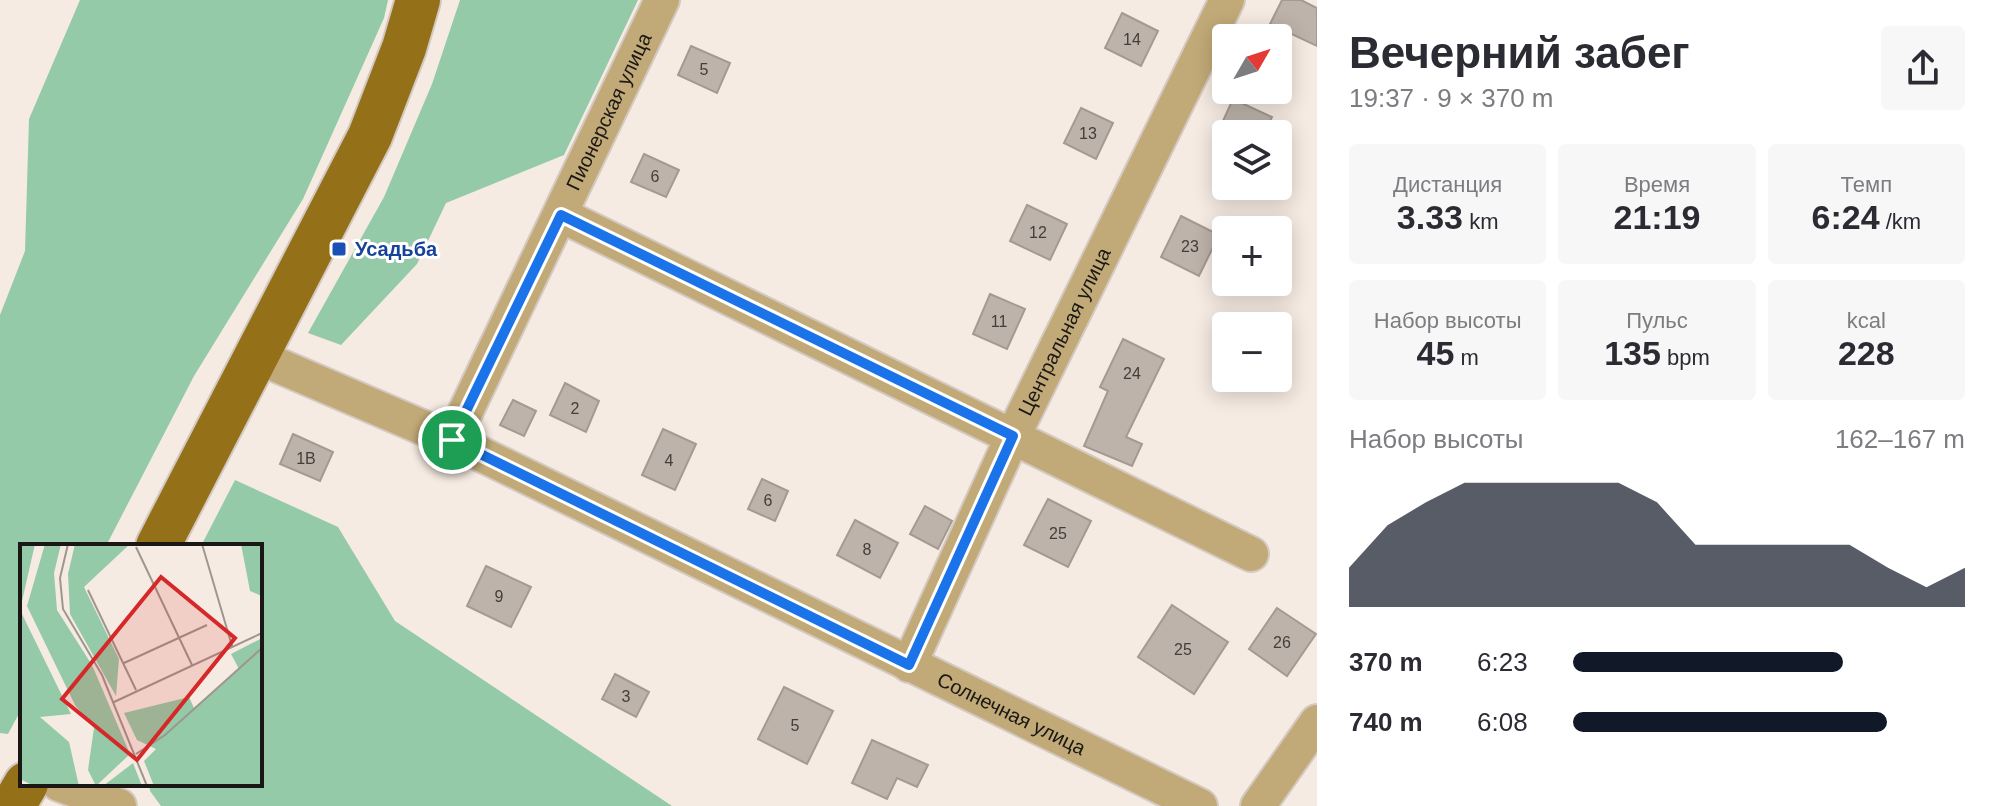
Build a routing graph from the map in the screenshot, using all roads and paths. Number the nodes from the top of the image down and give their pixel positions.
1 (418, 0) edge
2 (662, 0) edge
3 (1227, 0) edge
4 (561, 215) junction
5 (256, 356) junction
6 (1013, 436) junction
7 (452, 440) junction
8 (159, 544) edge
9 (1251, 554) dead end
10 (909, 665) junction
11 (1317, 722) edge
12 (25, 786) edge
13 (64, 786) edge
14 (13, 806) edge
15 (119, 806) edge
16 (1200, 806) edge
17 (1258, 806) edge

1 - 5 main road
2 - 4 street, Пионерская улица
3 - 6 street, Центральная улица
4 - 6 street
4 - 7 street, Пионерская улица
5 - 7 street, Солнечная улица
5 - 8 main road
6 - 9 street
6 - 10 street, Центральная улица
7 - 10 street, Солнечная улица
10 - 16 street, Солнечная улица
11 - 17 street
12 - 14 main road
13 - 15 street

